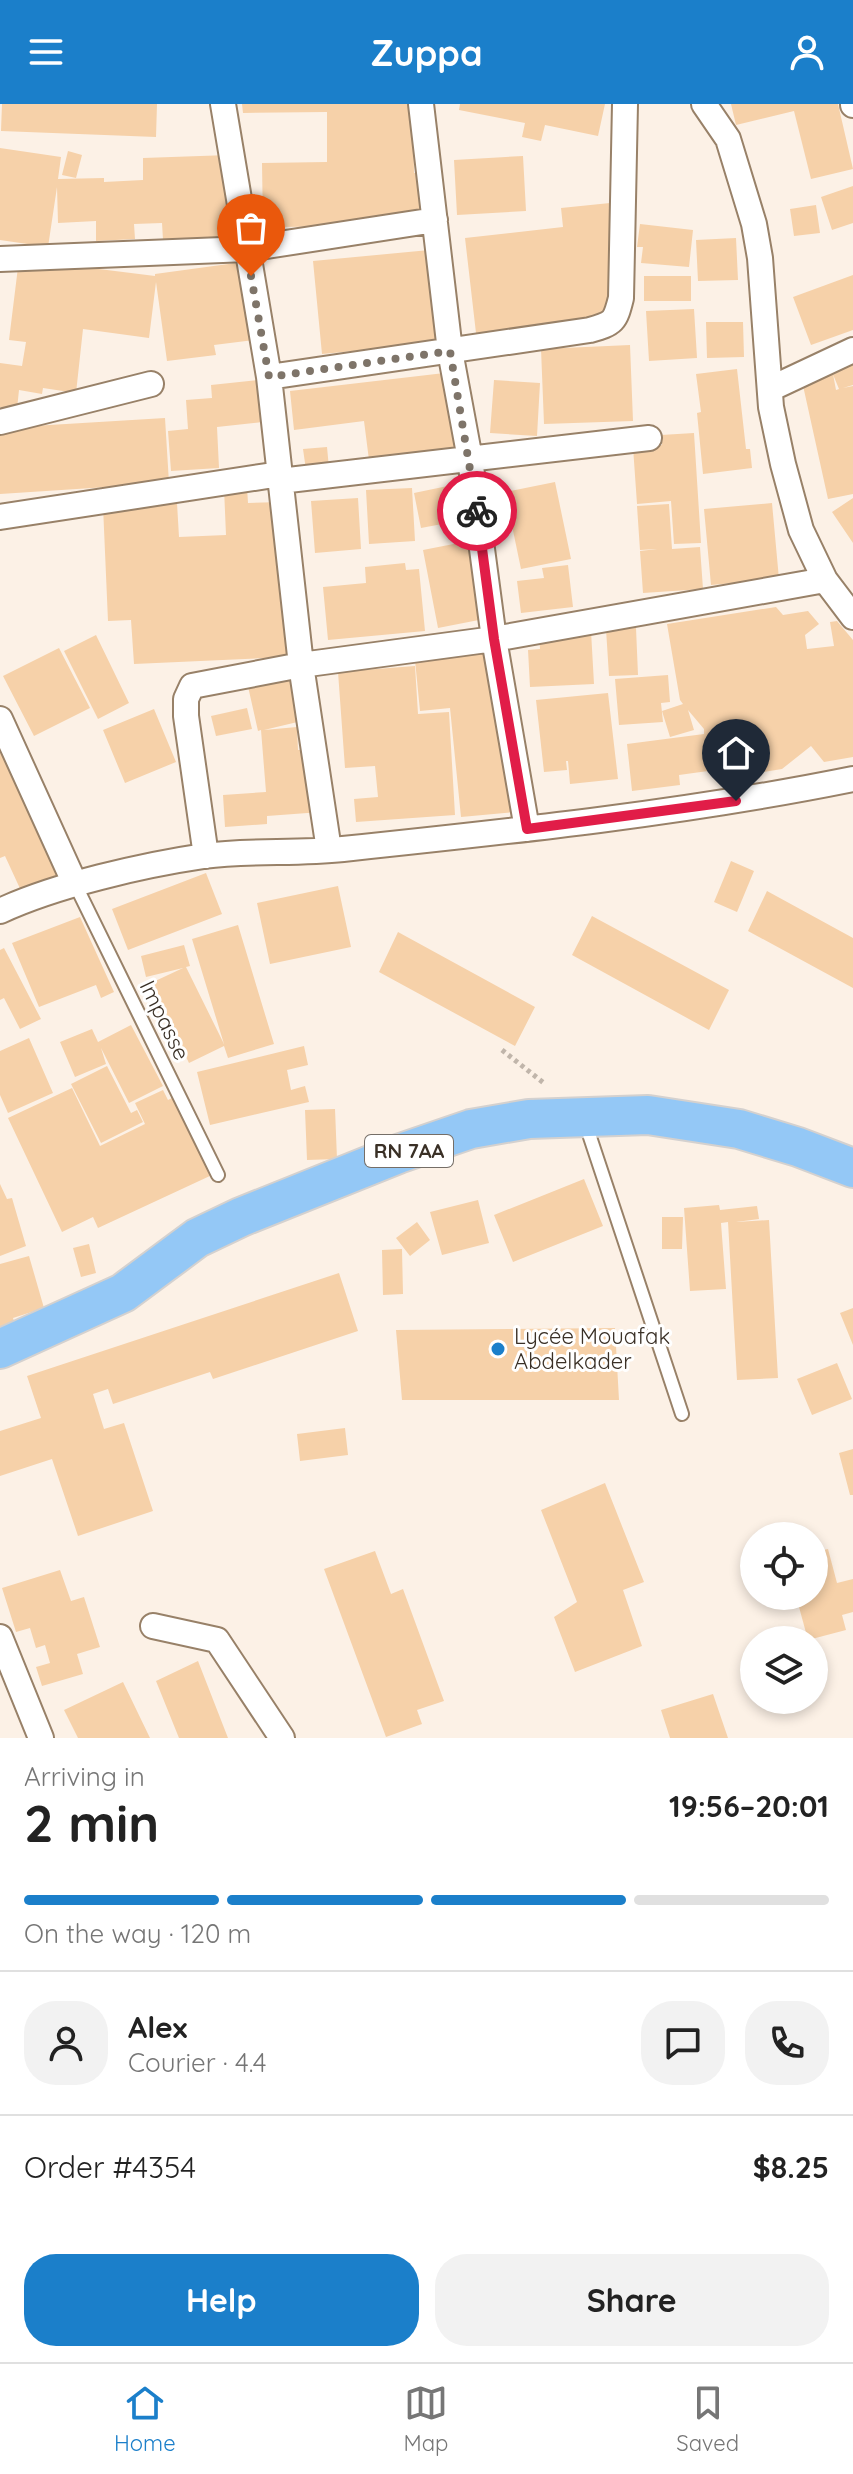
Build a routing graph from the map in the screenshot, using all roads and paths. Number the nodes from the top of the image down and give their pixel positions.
1 (223, 104) edge
2 (421, 104) edge
3 (625, 104) edge
4 (704, 104) edge
5 (435, 220) junction
6 (247, 249) junction
7 (0, 259) edge
8 (853, 350) edge
9 (450, 351) junction
10 (269, 377) junction
11 (151, 384) dead end
12 (770, 389) junction
13 (0, 422) edge
14 (649, 438) dead end
15 (470, 459) junction
16 (280, 478) junction
17 (0, 517) edge
18 (825, 580) junction
19 (853, 617) edge
20 (494, 639) junction
21 (301, 665) junction
22 (0, 719) edge
23 (853, 779) edge
24 (527, 829) junction
25 (329, 850) junction
26 (206, 856) junction
27 (75, 884) junction
28 (0, 911) edge
29 (583, 1115) junction
30 (853, 1168) edge
31 (218, 1175) dead end
32 (0, 1349) edge
33 (682, 1414) dead end
34 (153, 1626) dead end
35 (0, 1637) edge
36 (41, 1738) edge
37 (282, 1738) edge

1 - 6 street
2 - 5 street
3 - 9 street
4 - 12 street
5 - 6 street
5 - 9 street
6 - 7 street
6 - 10 street
8 - 12 street
9 - 10 street
9 - 15 street
10 - 16 street
11 - 13 street
12 - 18 street
14 - 15 street
15 - 16 street
15 - 20 street
16 - 17 street
16 - 21 street
18 - 19 street
18 - 20 street
20 - 21 street
20 - 24 street
21 - 25 street
21 - 26 street
22 - 27 street
23 - 24 street
24 - 25 street
25 - 26 street
26 - 27 street
27 - 28 street
27 - 31 lane, Impasse
29 - 30 main road, RN 7AA
29 - 32 main road, RN 7AA
29 - 33 lane
34 - 37 street
35 - 36 street

